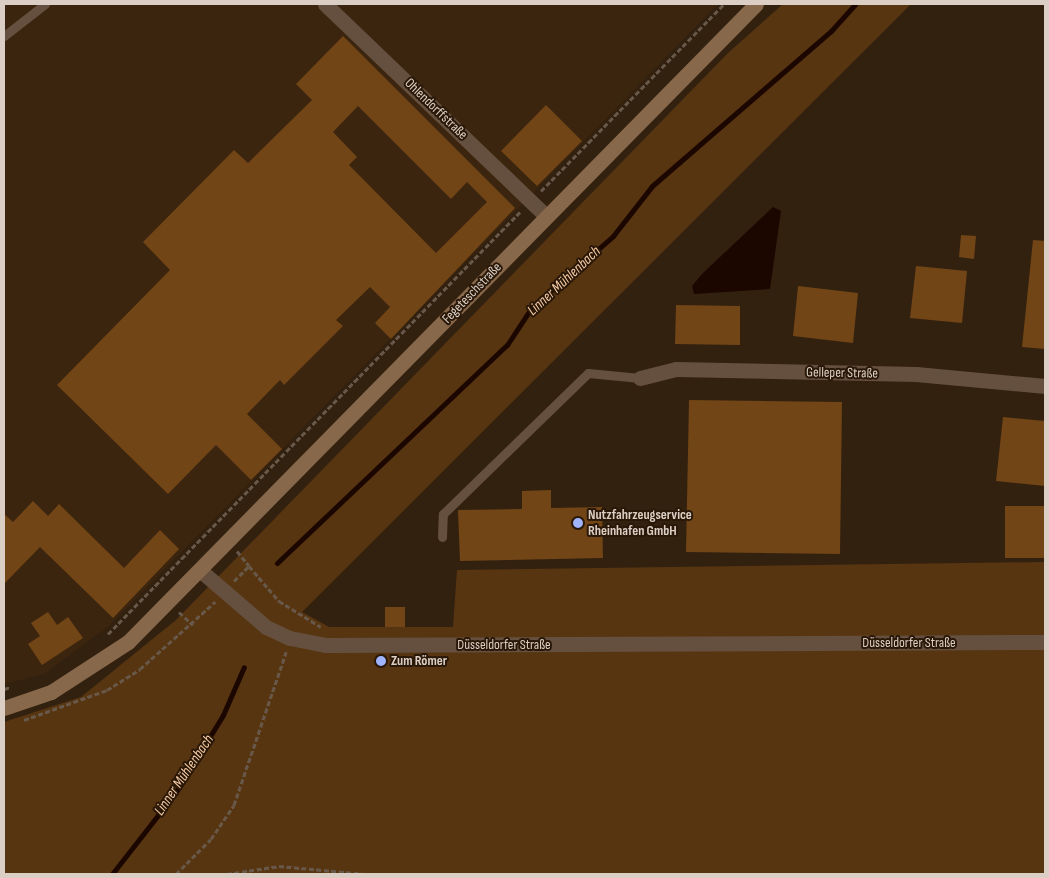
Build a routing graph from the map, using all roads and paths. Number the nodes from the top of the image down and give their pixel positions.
1 (45, 4) edge
2 (325, 4) edge
3 (724, 4) edge
4 (756, 4) edge
5 (747, 9) edge
6 (4, 36) edge
7 (531, 201) junction
8 (546, 216) junction
9 (640, 378) joint
10 (1045, 386) edge
11 (442, 537) dead end
12 (201, 571) junction
13 (224, 592) junction
14 (321, 627) dead end
15 (290, 638) junction
16 (102, 640) dead end
17 (1045, 642) edge
18 (20, 684) dead end
19 (4, 689) edge
20 (4, 708) edge
21 (13, 723) dead end
22 (176, 874) edge
23 (227, 874) edge
24 (366, 874) edge

1 - 6 lane
2 - 7 street, Ohlendorffstraße
3 - 7 path
4 - 5 main road, Fegeteschstraße
5 - 8 main road, Fegeteschstraße
7 - 8 street, Ohlendorffstraße
7 - 16 path
8 - 12 main road, Fegeteschstraße
9 - 10 street, Gelleper Straße
9 - 11 lane
12 - 13 street, Düsseldorfer Straße
12 - 20 main road
13 - 14 path
13 - 15 street, Düsseldorfer Straße
13 - 21 path
15 - 17 street, Düsseldorfer Straße
15 - 22 path
18 - 19 path
23 - 24 path

